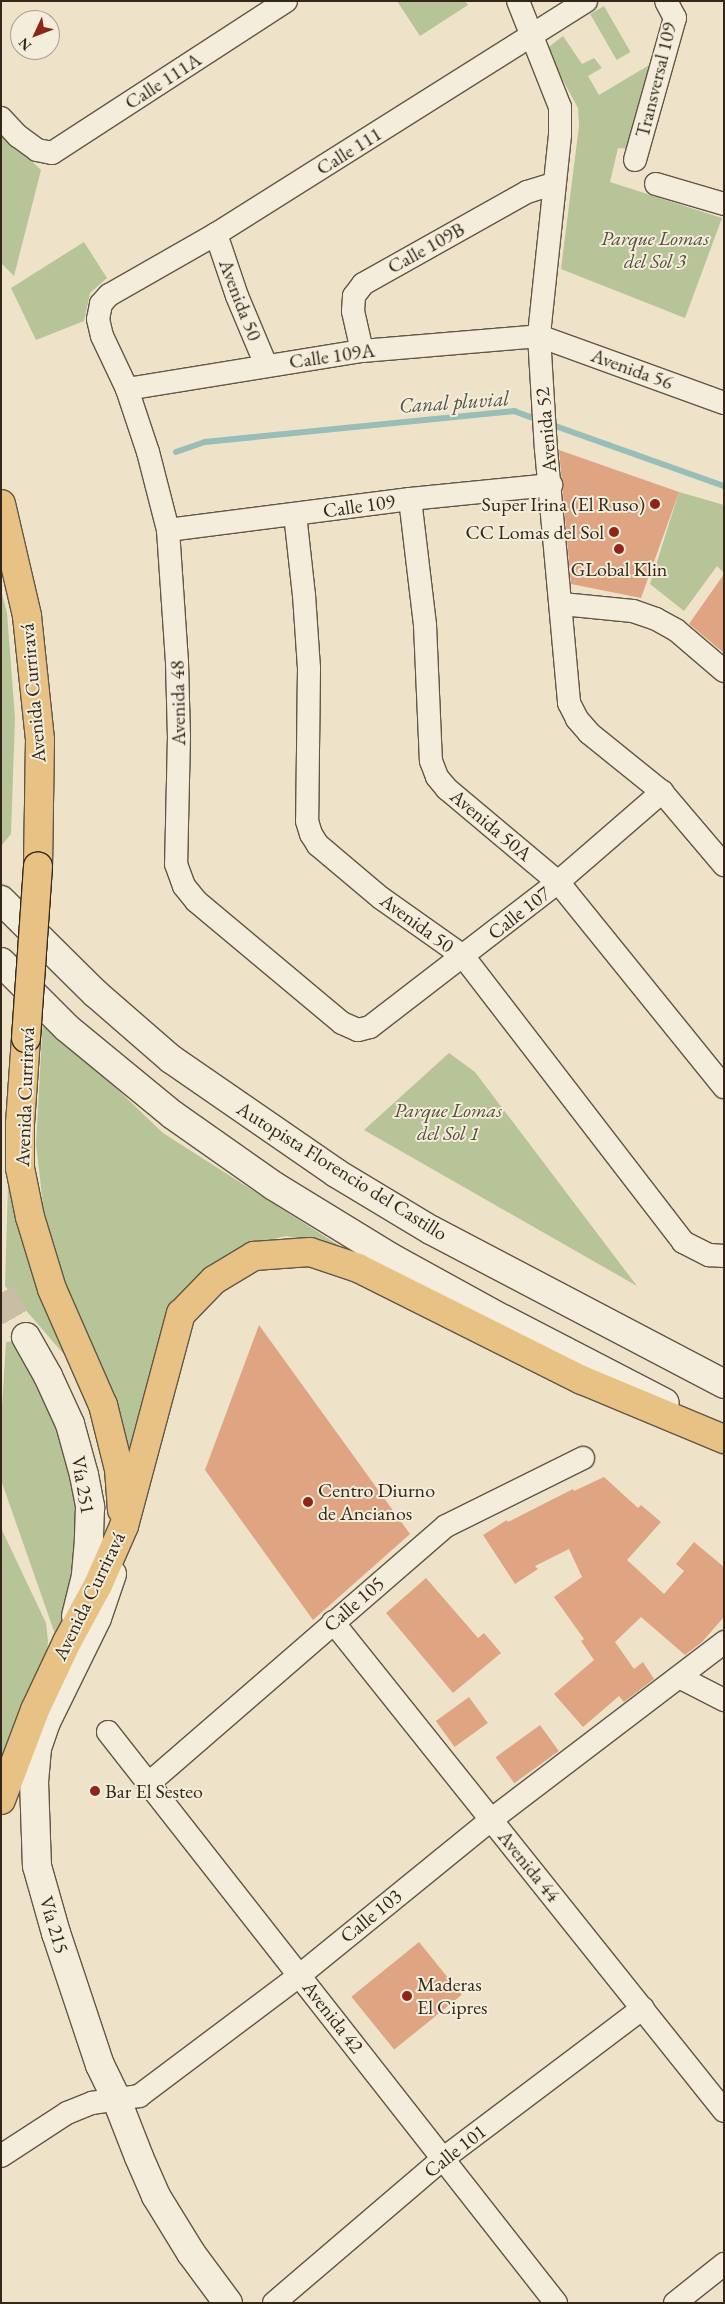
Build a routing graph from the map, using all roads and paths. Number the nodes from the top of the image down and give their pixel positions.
1 (286, 1) edge
2 (518, 1) edge
3 (586, 1) edge
4 (666, 1) edge
5 (533, 36) junction
6 (1, 118) edge
7 (635, 160) dead end
8 (554, 184) junction
9 (656, 184) dead end
10 (724, 204) edge
11 (216, 234) junction
12 (109, 295) joint
13 (539, 336) junction
14 (362, 351) junction
15 (266, 365) junction
16 (127, 389) junction
17 (724, 403) edge
18 (551, 485) junction
19 (410, 499) junction
20 (1, 504) edge
21 (295, 514) junction
22 (168, 530) junction
23 (562, 604) junction
24 (724, 671) edge
25 (662, 792) junction
26 (724, 865) edge
27 (558, 882) junction
28 (1, 900) edge
29 (463, 956) junction
30 (1, 962) edge
31 (370, 1027) joint
32 (724, 1087) edge
33 (724, 1256) edge
34 (26, 1337) tunnel mouth
35 (724, 1384) edge
36 (724, 1433) edge
37 (724, 1439) edge
38 (583, 1458) dead end
39 (124, 1526) junction
40 (333, 1622) junction
41 (67, 1642) junction
42 (724, 1642) edge
43 (679, 1676) junction
44 (724, 1700) edge
45 (108, 1732) dead end
46 (148, 1784) junction
47 (1, 1800) edge
48 (492, 1819) junction
49 (300, 1975) junction
50 (643, 2008) junction
51 (116, 2098) junction
52 (724, 2111) edge
53 (1, 2156) edge
54 (444, 2158) junction
55 (724, 2264) edge
56 (228, 2303) edge
57 (274, 2303) edge
58 (556, 2303) edge
59 (676, 2303) edge

1 - 6 street, Calle 111A
2 - 5 street, Avenida 52
3 - 5 street, Calle 111
4 - 7 street, Transversal 109
5 - 8 street, Avenida 52
5 - 11 street, Calle 111
8 - 13 street, Avenida 52
8 - 14 street, Calle 109B
9 - 10 street
11 - 12 street, Calle 111
11 - 15 street, Avenida 50
12 - 16 street, Avenida 48
13 - 14 street, Calle 109A
13 - 17 street, Avenida 56
13 - 18 street, Avenida 52
14 - 15 street, Calle 109A
15 - 16 street, Calle 109A
16 - 22 street, Avenida 48
18 - 19 street, Calle 109
18 - 23 street, Avenida 52
19 - 21 street, Calle 109
19 - 27 street, Avenida 50A
20 - 39 highway, Avenida Curriravá, bridge
21 - 22 street, Calle 109
21 - 29 street, Avenida 50
22 - 31 street, Avenida 48
23 - 24 street
23 - 25 street, Avenida 52
25 - 26 street, Avenida 52
25 - 27 street, Calle 107
27 - 29 street, Calle 107
27 - 32 street, Avenida 50A
28 - 35 main road, Autopista Florencio del Castillo
29 - 31 street, Calle 107
29 - 33 street, Avenida 50
30 - 36 main road
34 - 41 main road, Vía 251
37 - 39 highway
38 - 40 street, Calle 105
39 - 41 highway, Avenida Curriravá
39 - 51 main road, Vía 215
40 - 46 street, Calle 105
40 - 48 street, Avenida 44
41 - 47 highway, Avenida Curriravá
42 - 43 street, Calle 103
43 - 44 street
43 - 48 street, Calle 103
45 - 46 street, Avenida 42
46 - 49 street, Avenida 42
48 - 49 street, Calle 103
48 - 50 street, Avenida 44
49 - 51 street, Calle 103
49 - 54 street, Avenida 42
50 - 52 street, Avenida 44
50 - 54 street, Calle 101
51 - 53 street, Calle 103
51 - 56 main road, Vía 215
54 - 57 street, Calle 101
54 - 58 street, Avenida 42
55 - 59 street

